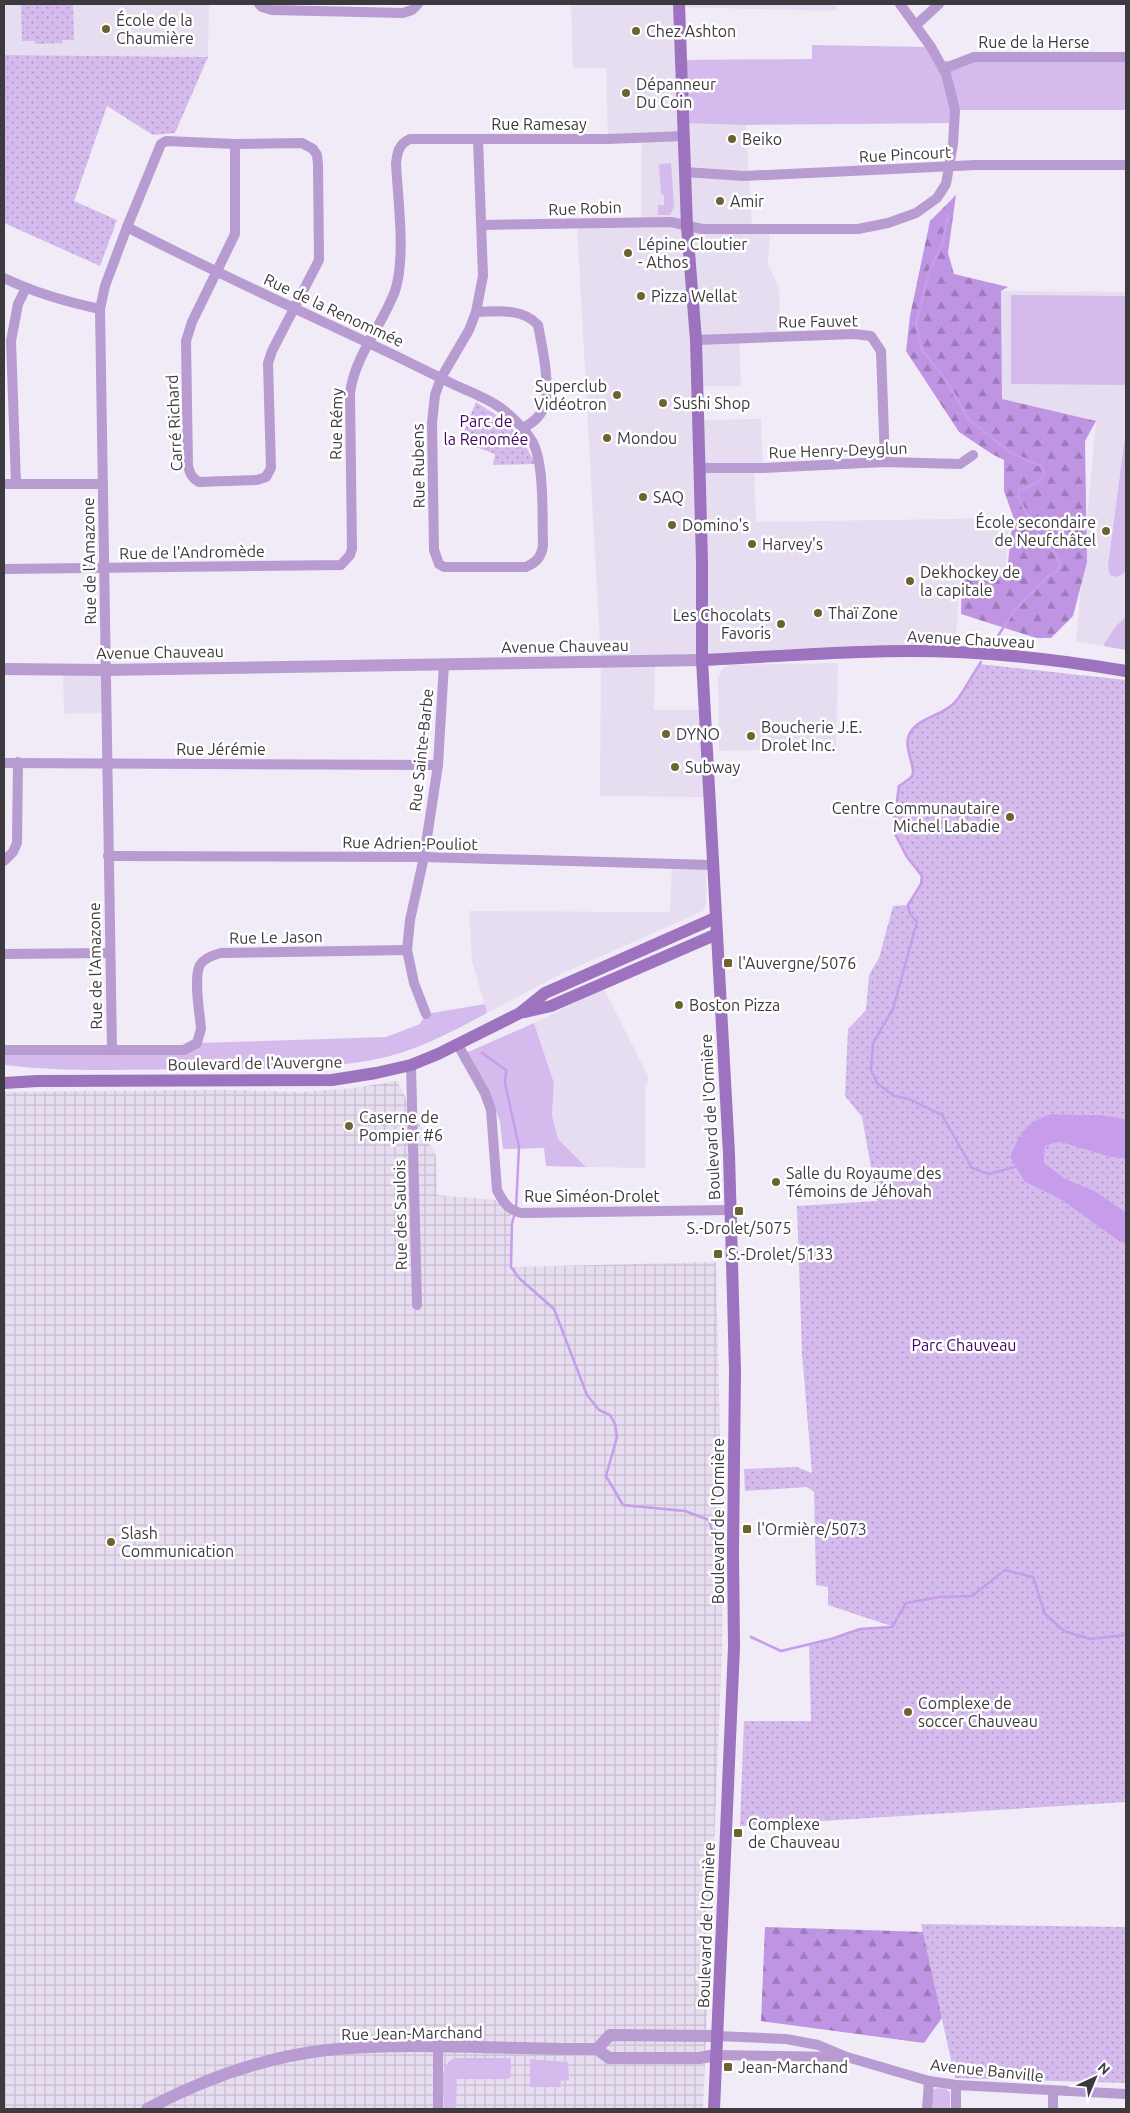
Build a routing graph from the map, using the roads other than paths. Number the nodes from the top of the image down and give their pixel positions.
1 (259, 4) edge
2 (418, 4) edge
3 (679, 4) edge
4 (900, 4) edge
5 (939, 4) edge
6 (916, 25) junction
7 (1126, 58) edge
8 (943, 68) junction
9 (684, 136) junction
10 (478, 139) junction
11 (235, 144) junction
12 (399, 148) joint
13 (1126, 164) edge
14 (950, 167) junction
15 (685, 172) junction
16 (482, 224) junction
17 (127, 226) junction
18 (688, 226) junction
19 (217, 272) junction
20 (4, 278) edge
21 (26, 288) junction
22 (294, 308) junction
23 (100, 309) junction
24 (476, 312) junction
25 (696, 340) junction
26 (368, 343) junction
27 (441, 378) junction
28 (523, 428) junction
29 (973, 455) dead end
30 (885, 462) junction
31 (700, 468) junction
32 (4, 484) edge
33 (16, 484) junction
34 (103, 484) junction
35 (347, 559) joint
36 (105, 568) junction
37 (4, 569) edge
38 (702, 660) junction
39 (444, 664) junction
40 (4, 669) edge
41 (105, 670) junction
42 (1126, 671) edge
43 (18, 762) junction
44 (4, 763) edge
45 (107, 763) junction
46 (438, 765) junction
47 (108, 856) junction
48 (424, 857) junction
49 (4, 861) edge
50 (712, 865) junction
51 (715, 918) junction
52 (717, 934) junction
53 (407, 950) junction
54 (110, 953) junction
55 (4, 954) edge
56 (520, 1013) junction
57 (426, 1014) dead end
58 (458, 1045) junction
59 (4, 1050) edge
60 (112, 1050) junction
61 (411, 1064) junction
62 (4, 1076) edge
63 (37, 1081) junction
64 (4, 1083) edge
65 (731, 1210) junction
66 (417, 1305) dead end
67 (717, 2036) junction
68 (438, 2047) junction
69 (597, 2049) junction
70 (716, 2055) junction
71 (847, 2057) junction
72 (929, 2081) junction
73 (956, 2086) junction
74 (1053, 2092) junction
75 (1126, 2094) edge
76 (147, 2109) edge
77 (438, 2109) edge
78 (714, 2109) edge
79 (927, 2109) edge
80 (956, 2109) edge
81 (1053, 2109) edge

1 - 2 street
3 - 9 main road, Boulevard de l'Ormière
4 - 6 street, Rue Robin
5 - 6 street
6 - 8 street, Rue Robin
7 - 8 street, Rue de la Herse
8 - 14 street, Rue Robin
9 - 10 street, Rue Ramesay
9 - 15 main road, Boulevard de l'Ormière
10 - 12 street, Rue Ramesay
10 - 16 street, Rue Rubens
11 - 17 street, Rue de l'Amazone
11 - 19 street
11 - 22 street
12 - 26 street, Rue Rémy
13 - 14 street, Rue Pincourt
14 - 15 street, Rue Pincourt
14 - 18 street, Rue Robin
15 - 18 main road, Boulevard de l'Ormière
16 - 18 street, Rue Robin
16 - 24 street, Rue Rubens
17 - 19 street, Rue de la Renommée
17 - 23 street, Rue de l'Amazone
18 - 25 main road, Boulevard de l'Ormière
19 - 22 street, Rue de la Renommée
19 - 22 street, Carré Richard
20 - 21 street
21 - 23 street
21 - 33 street
22 - 26 street, Rue de la Renommée
23 - 34 street, Rue de l'Amazone
24 - 27 street, Rue Rubens
24 - 28 street
25 - 30 street, Rue Fauvet
25 - 31 main road, Boulevard de l'Ormière
26 - 27 street, Rue de la Renommée
26 - 35 street, Rue Rémy
27 - 28 street, Rue de la Renommée
27 - 28 street, Rue Rubens
29 - 30 street, Rue Henry-Deyglun
30 - 31 street, Rue Henry-Deyglun
31 - 38 main road, Boulevard de l'Ormière
32 - 33 street
33 - 34 street
34 - 36 street, Rue de l'Amazone
35 - 36 street, Rue de l'Andromède
36 - 37 street, Rue de l'Andromède
36 - 41 street, Rue de l'Amazone
38 - 39 street, Avenue Chauveau
38 - 42 main road, Avenue Chauveau
38 - 50 main road, Boulevard de l'Ormière
39 - 41 street, Avenue Chauveau
39 - 46 street, Rue Sainte-Barbe
40 - 41 street, Avenue Chauveau
41 - 45 street, Rue de l'Amazone
43 - 44 street, Rue Jérémie
43 - 45 street, Rue Jérémie
43 - 49 street
45 - 46 street, Rue Jérémie
45 - 47 street, Rue de l'Amazone
46 - 48 street, Rue Sainte-Barbe
47 - 48 street, Rue Adrien-Pouliot
47 - 54 street, Rue de l'Amazone
48 - 50 street, Rue Adrien-Pouliot
48 - 53 street, Rue Sainte-Barbe
50 - 51 main road, Boulevard de l'Ormière
51 - 52 main road, Boulevard de l'Ormière
51 - 56 main road, Boulevard de l'Auvergne
52 - 56 main road, Boulevard de l'Auvergne
52 - 65 main road, Boulevard de l'Ormière
53 - 57 street, Rue Sainte-Barbe
53 - 60 street, Rue Le Jason
54 - 55 street
54 - 60 street, Rue de l'Amazone
56 - 58 main road, Boulevard de l'Auvergne
58 - 61 main road, Boulevard de l'Auvergne
58 - 65 street, Rue Siméon-Drolet
59 - 60 street
61 - 63 main road, Boulevard de l'Auvergne
61 - 66 street, Rue des Saulois
62 - 63 main road, Boulevard de l'Auvergne
63 - 64 main road, Boulevard de l'Auvergne
65 - 67 main road, Boulevard de l'Ormière
67 - 69 street
67 - 70 main road, Boulevard de l'Ormière
67 - 71 street, Avenue Banville
68 - 69 street, Rue Jean-Marchand
68 - 76 street, Rue Jean-Marchand
68 - 77 street
69 - 70 street, Rue Jean-Marchand
70 - 71 street, Avenue Banville
70 - 78 main road, Boulevard de l'Ormière
71 - 72 street, Avenue Banville
72 - 73 street, Avenue Banville
72 - 79 street
73 - 74 street, Avenue Banville
73 - 80 street
74 - 75 street, Avenue Banville
74 - 81 street

